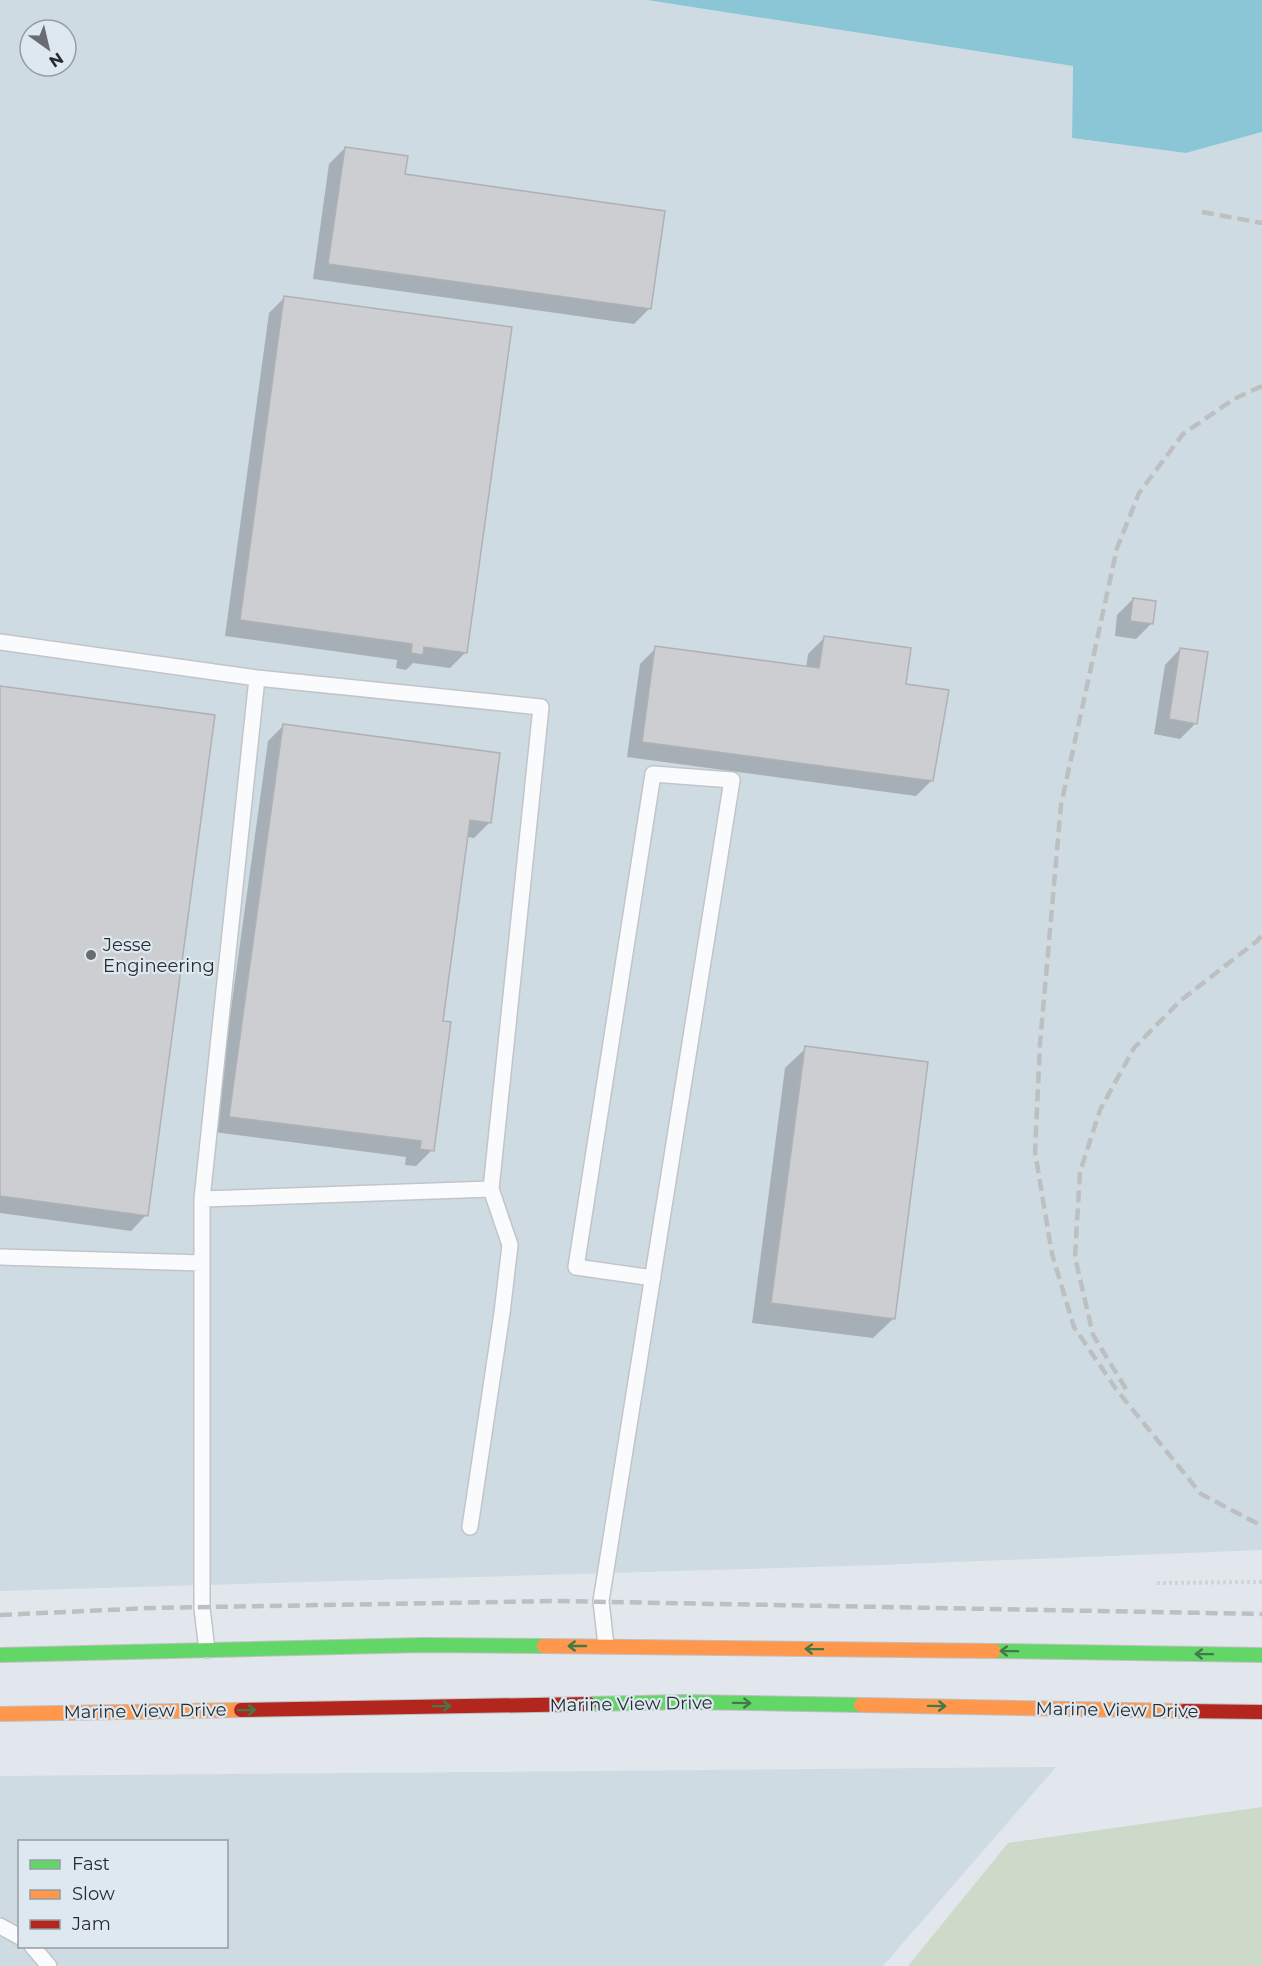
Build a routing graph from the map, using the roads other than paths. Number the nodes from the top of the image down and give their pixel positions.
1 (0, 642) edge
2 (257, 678) junction
3 (491, 1189) junction
4 (202, 1199) junction
5 (0, 1257) edge
6 (202, 1263) junction
7 (653, 1278) junction
8 (470, 1527) dead end
9 (606, 1646) junction
10 (207, 1650) junction
11 (0, 1655) edge
12 (1262, 1655) edge
13 (1262, 1712) edge
14 (0, 1714) edge
15 (0, 1926) edge
16 (18, 1936) edge
17 (33, 1948) edge
18 (49, 1966) edge

1 - 2 lane
2 - 3 lane
2 - 4 lane
3 - 4 lane
3 - 8 lane
4 - 6 lane
5 - 6 lane
6 - 10 lane
7 - 7 lane
7 - 9 lane
9 -> 10 main road
12 -> 9 main road
10 - 11 main road
14 -> 13 main road, Marine View Drive
15 - 16 lane
17 - 18 lane

